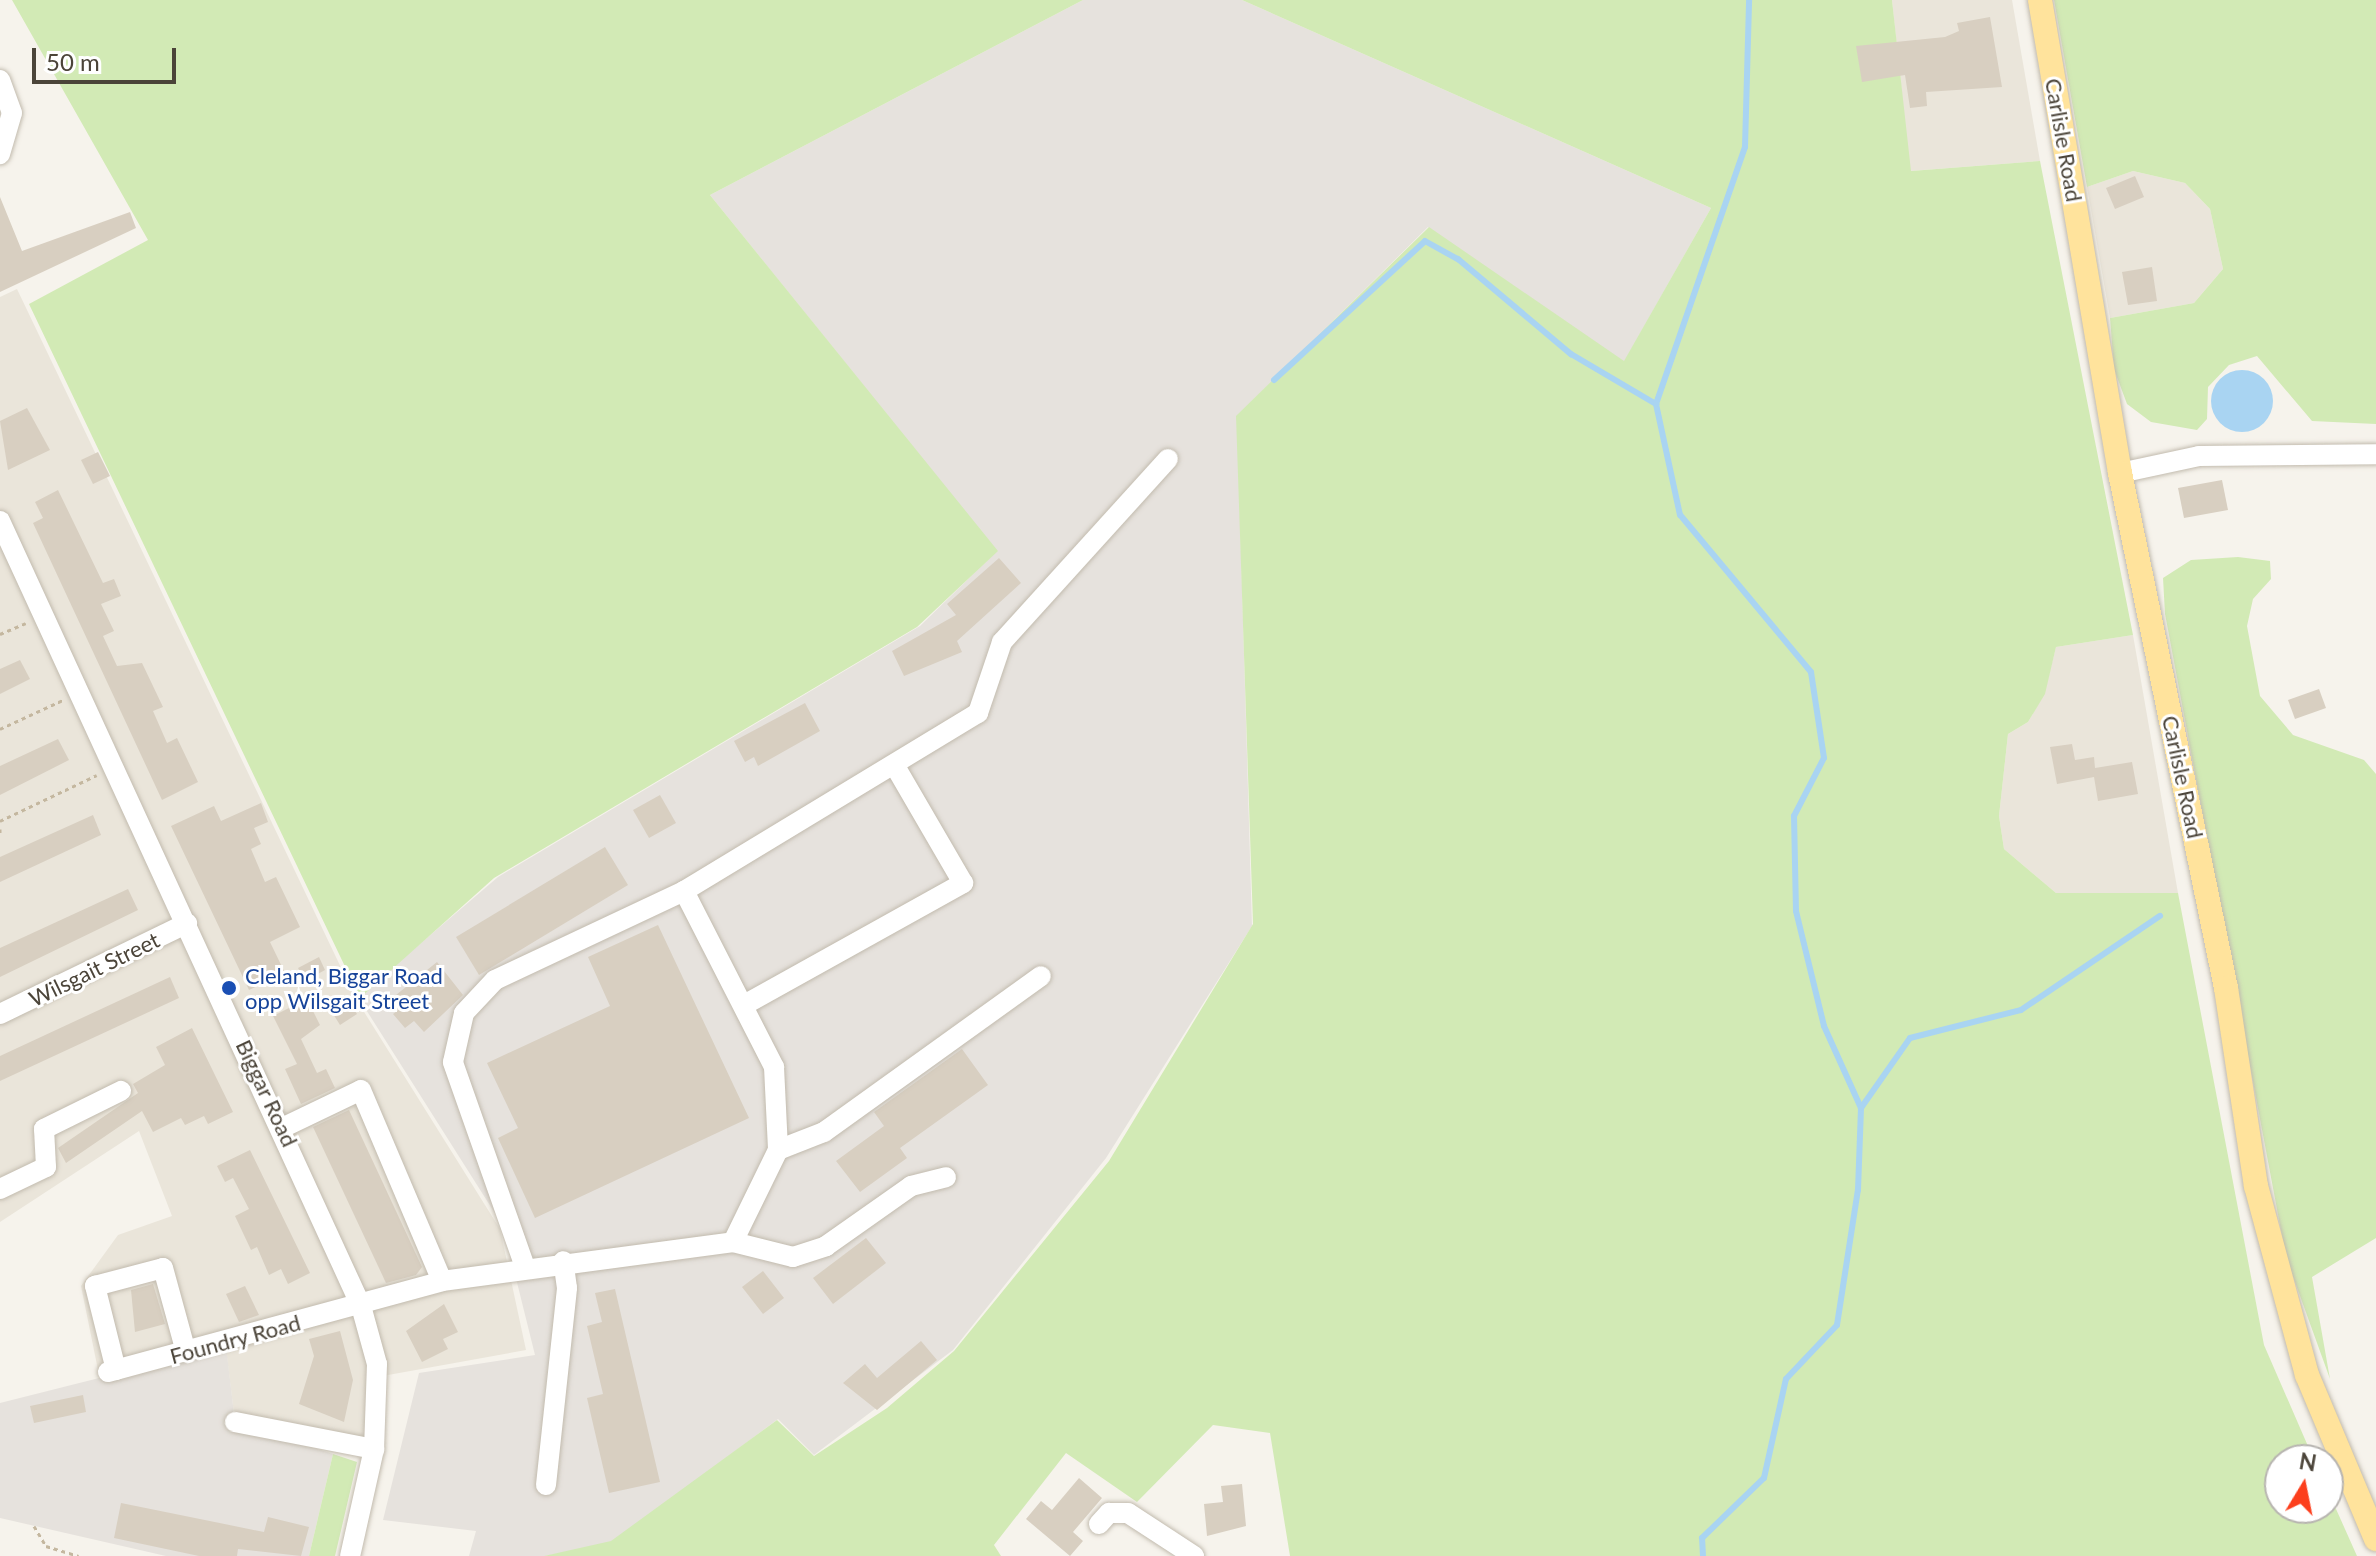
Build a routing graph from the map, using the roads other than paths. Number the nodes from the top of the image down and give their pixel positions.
1 (2040, 0) edge
2 (0, 80) edge
3 (0, 154) edge
4 (2376, 454) edge
5 (1168, 459) dead end
6 (2120, 473) junction
7 (0, 521) edge
8 (895, 766) junction
9 (684, 891) junction
10 (187, 923) junction
11 (1041, 976) dead end
12 (744, 1005) junction
13 (0, 1014) edge
14 (121, 1091) dead end
15 (284, 1127) junction
16 (778, 1150) junction
17 (946, 1177) dead end
18 (0, 1189) edge
19 (733, 1242) junction
20 (563, 1261) junction
21 (525, 1267) junction
22 (442, 1281) junction
23 (361, 1306) junction
24 (186, 1352) junction
25 (235, 1422) dead end
26 (374, 1449) junction
27 (546, 1485) dead end
28 (1099, 1524) dead end
29 (2376, 1539) edge
30 (350, 1556) edge
31 (1194, 1556) edge

1 - 6 main road, Carlisle Road
2 - 3 street
4 - 6 street
5 - 8 street
6 - 29 main road, Carlisle Road
7 - 10 street, Biggar Road
8 - 9 street
8 - 12 street
9 - 12 street
9 - 21 street
10 - 13 street, Wilsgait Street
10 - 15 street, Biggar Road
11 - 16 street
12 - 16 street
14 - 18 street
15 - 22 street
15 - 23 street, Biggar Road
16 - 19 street
17 - 19 street
19 - 20 street, Foundry Road
20 - 21 street, Foundry Road
20 - 27 street
21 - 22 street, Foundry Road
22 - 23 street, Foundry Road
23 - 24 street, Foundry Road
23 - 26 street, Biggar Road
24 - 24 street, Foundry Road
25 - 26 street
26 - 30 street, Biggar Road
28 - 31 street

